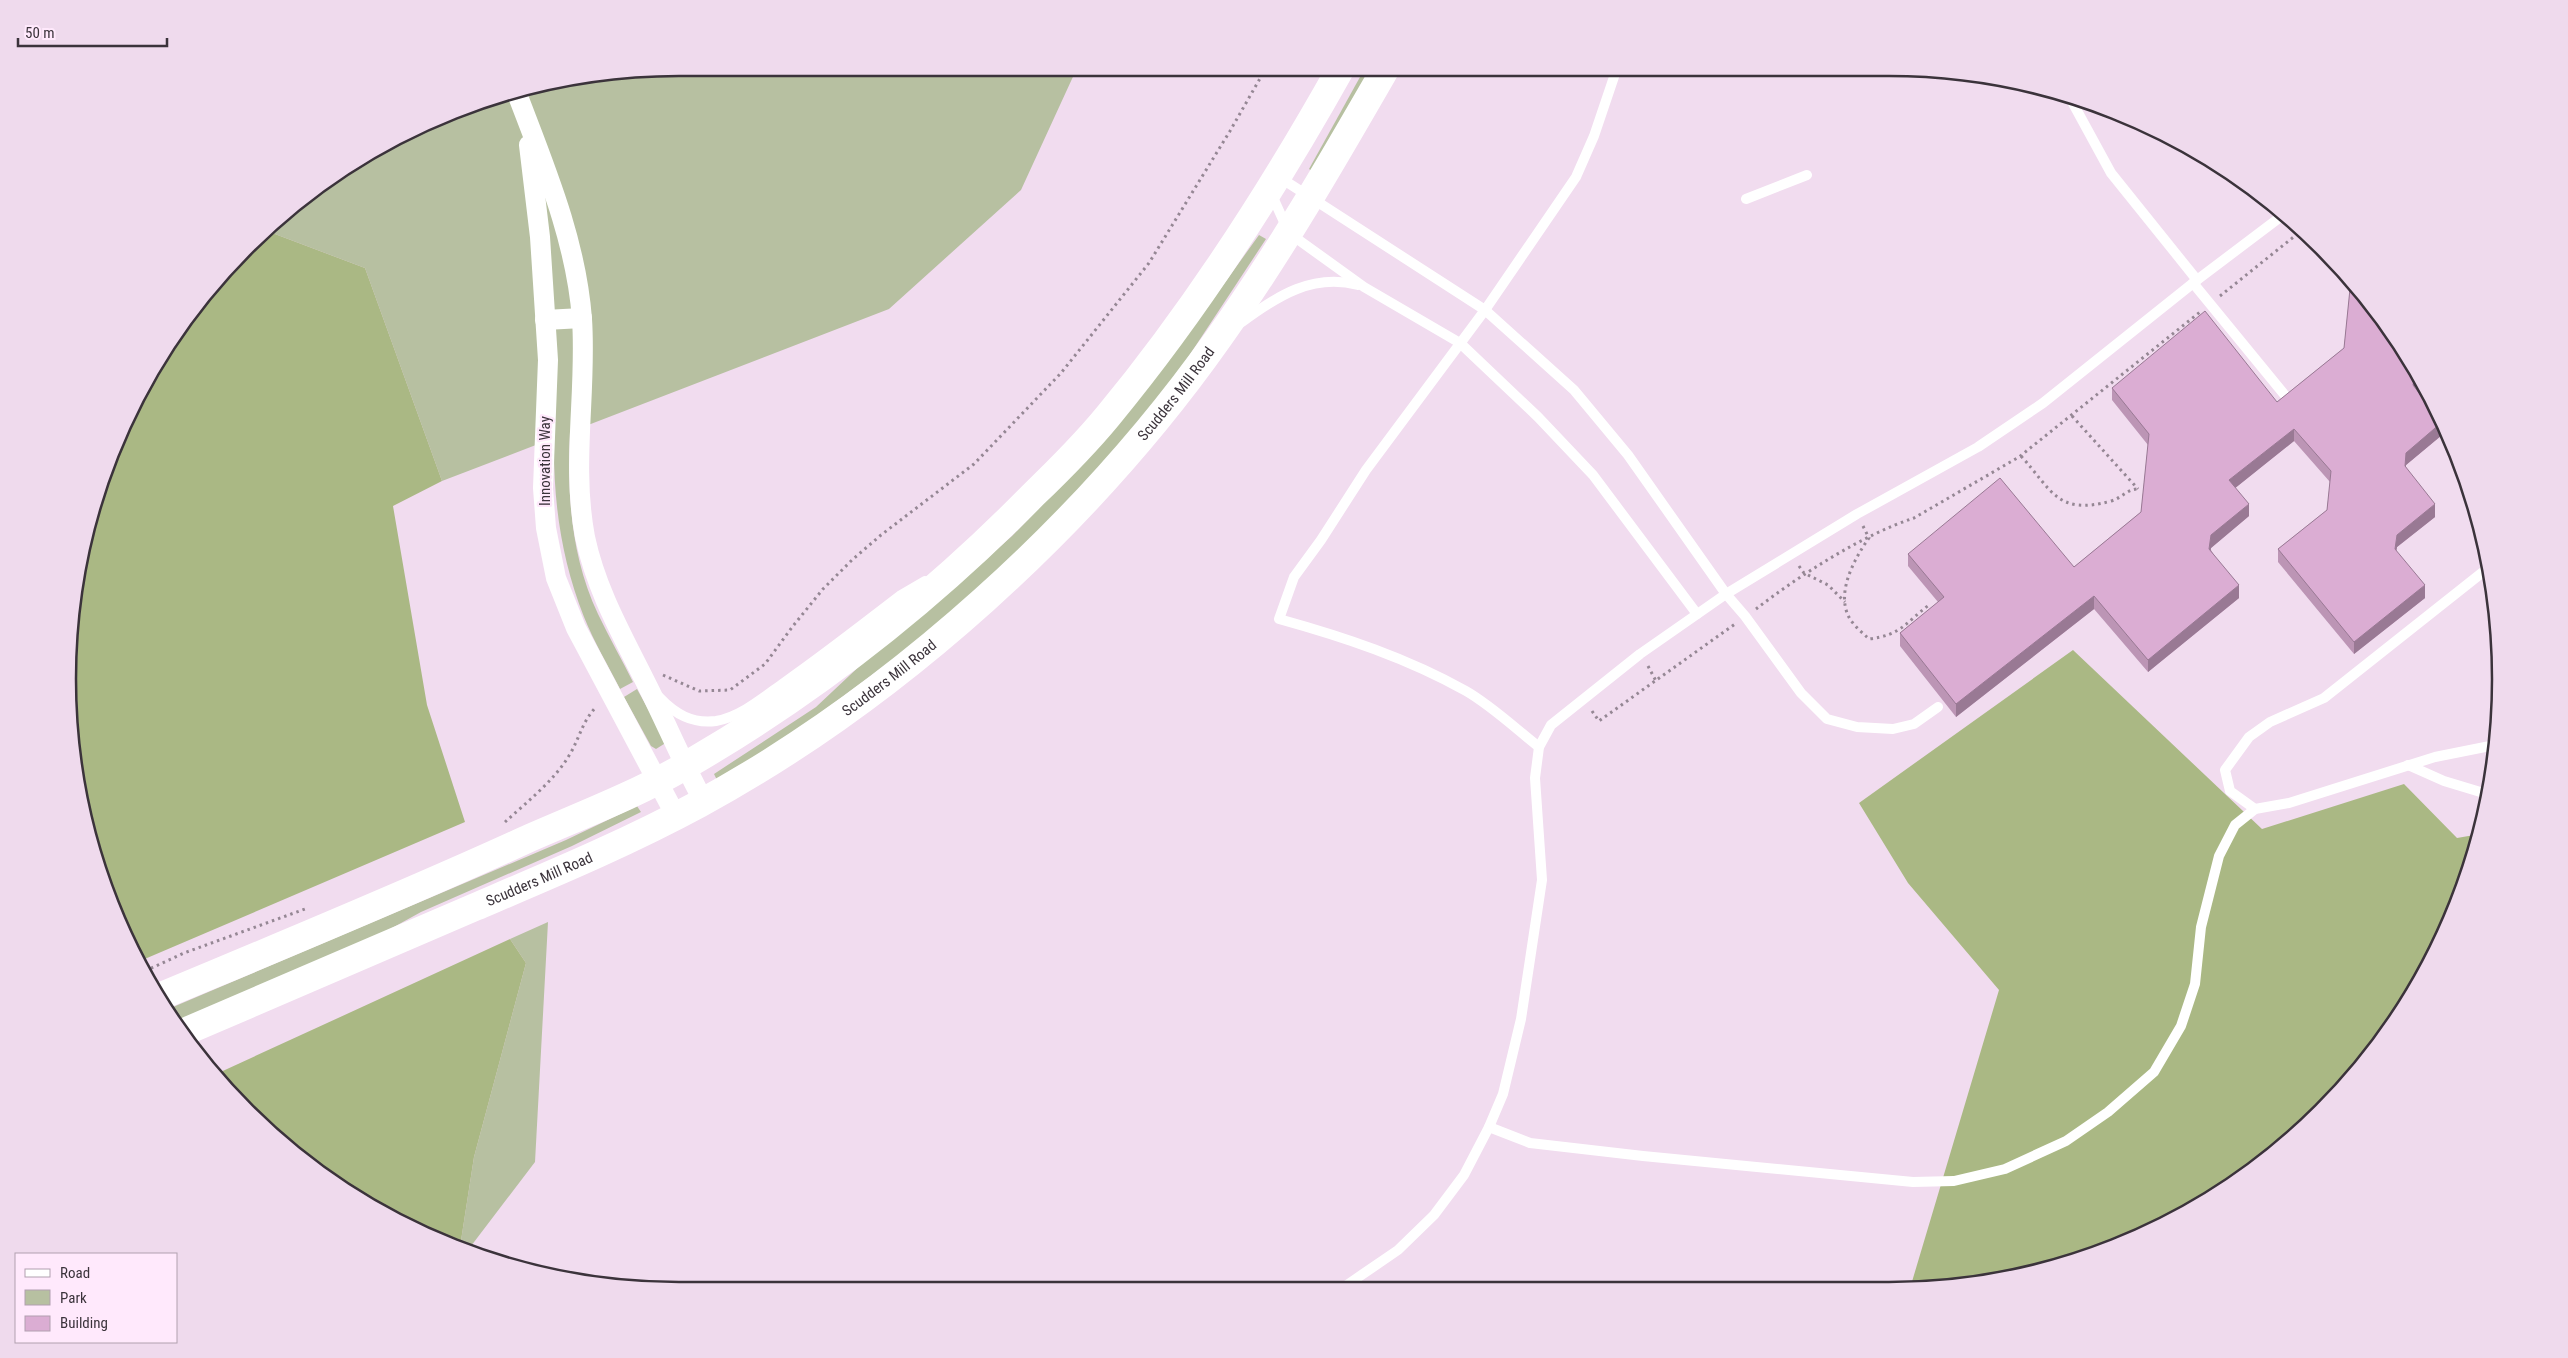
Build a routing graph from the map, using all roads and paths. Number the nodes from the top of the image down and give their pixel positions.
1 (1261, 76) edge
2 (1337, 76) edge
3 (1381, 76) edge
4 (1614, 76) edge
5 (519, 98) edge
6 (2074, 105) edge
7 (526, 118) junction
8 (1807, 175) dead end
9 (1273, 181) junction
10 (1311, 198) junction
11 (1746, 199) dead end
12 (2277, 219) edge
13 (1289, 233) junction
14 (2295, 235) edge
15 (2195, 282) junction
16 (1364, 287) junction
17 (2210, 304) junction
18 (1485, 310) junction
19 (582, 318) junction
20 (545, 320) junction
21 (1218, 339) junction
22 (1460, 344) junction
23 (2288, 399) edge
24 (2072, 416) junction
25 (2021, 456) junction
26 (1869, 538) junction
27 (954, 570) junction
28 (1804, 573) junction
29 (2482, 573) edge
30 (1726, 594) junction
31 (1845, 602) junction
32 (1929, 605) dead end
33 (1697, 614) junction
34 (1745, 616) junction
35 (644, 680) junction
36 (612, 698) junction
37 (1938, 707) dead end
38 (1599, 721) dead end
39 (2488, 746) edge
40 (1539, 747) junction
41 (2408, 765) junction
42 (684, 766) junction
43 (658, 781) junction
44 (2481, 792) edge
45 (704, 802) junction
46 (2255, 809) junction
47 (676, 816) junction
48 (502, 824) dead end
49 (312, 906) dead end
50 (151, 968) edge
51 (166, 994) edge
52 (189, 1030) edge
53 (1490, 1127) junction
54 (1351, 1282) edge

1 - 35 path
2 - 9 main road
3 - 10 main road, Scudders Mill Road
4 - 18 lane
5 - 7 street, Innovation Way
6 - 15 lane
7 - 19 street, Innovation Way
7 - 20 street, Innovation Way
8 - 11 lane
9 - 10 lane
9 - 13 lane
9 - 27 main road
10 - 13 main road, Scudders Mill Road
10 - 18 lane
12 - 15 lane
13 - 16 lane
13 - 21 main road, Scudders Mill Road
14 - 17 path
15 - 17 lane
15 - 30 lane
16 - 21 lane
16 - 22 lane
17 - 23 lane
17 - 24 path
18 - 22 lane
18 - 30 lane
19 - 20 street
19 - 35 street, Innovation Way
20 - 36 street, Innovation Way
21 - 45 main road, Scudders Mill Road
22 - 33 lane
22 - 40 lane
24 - 25 path
24 - 25 path
25 - 26 path
26 - 28 path
26 - 31 path
27 - 35 lane
27 - 42 main road
28 - 31 path
28 - 34 path
29 - 46 lane
30 - 33 lane
30 - 34 lane
31 - 32 path
33 - 40 lane
34 - 37 lane
34 - 38 path
35 - 42 street, Innovation Way
36 - 43 street, Innovation Way
36 - 48 path
39 - 41 lane
40 - 53 lane
41 - 44 lane
41 - 46 lane
42 - 43 main road
42 - 45 street, Innovation Way
43 - 47 street, Innovation Way
43 - 51 main road
45 - 47 main road, Scudders Mill Road
46 - 53 lane
47 - 52 main road, Scudders Mill Road
49 - 50 path
53 - 54 lane

